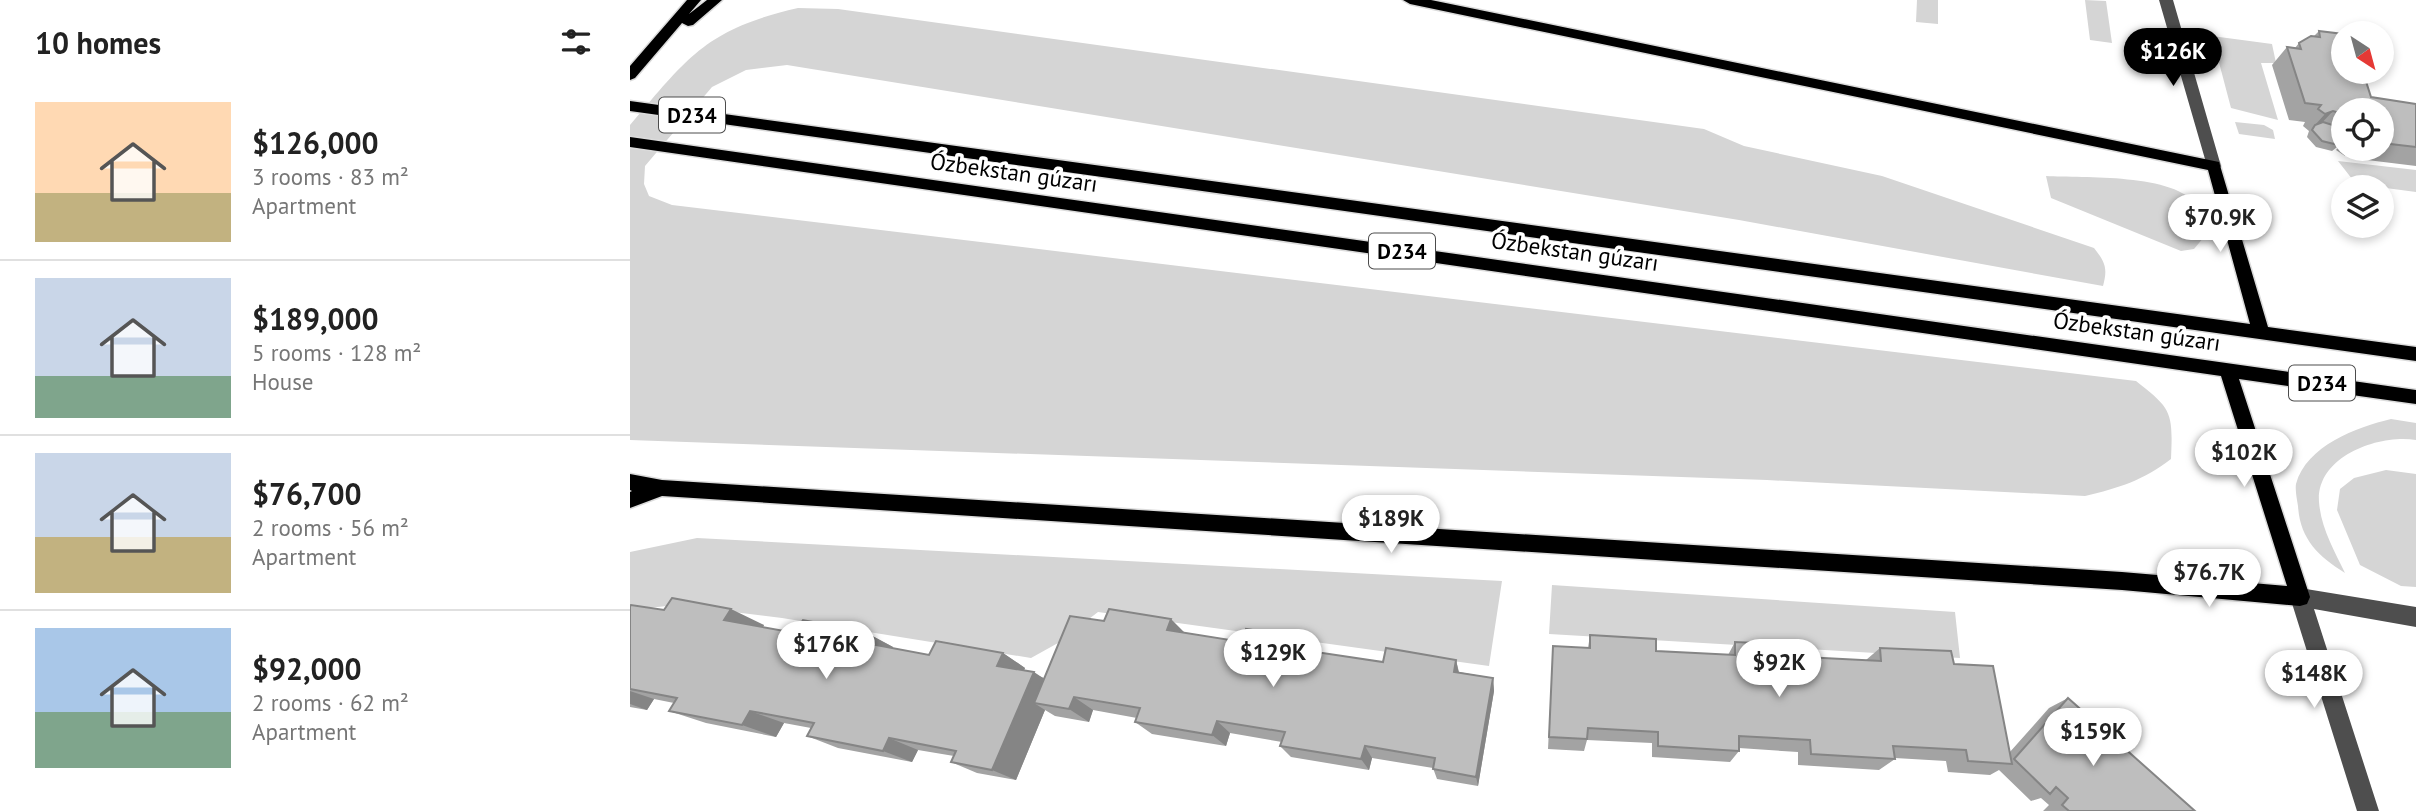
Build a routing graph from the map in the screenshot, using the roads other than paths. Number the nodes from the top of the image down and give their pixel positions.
1 (694, 0) edge
2 (715, 0) edge
3 (1410, 0) edge
4 (2166, 0) edge
5 (645, 58) junction
6 (630, 75) edge
7 (630, 106) edge
8 (630, 142) edge
9 (2214, 166) junction
10 (2261, 332) junction
11 (2416, 354) edge
12 (2227, 369) junction
13 (2416, 397) edge
14 (630, 482) edge
15 (662, 488) junction
16 (630, 500) edge
17 (2300, 597) junction
18 (2416, 617) edge
19 (2368, 811) edge

1 - 5 main road
2 - 5 main road
3 - 9 main road
4 - 9 street
5 - 6 main road
7 - 10 main road, Ózbekstan gúzarı / D234
8 - 12 main road, Ózbekstan gúzarı / D234
9 - 10 main road
10 - 11 main road, Ózbekstan gúzarı / D234
12 - 13 main road, Ózbekstan gúzarı / D234
12 - 17 main road
14 - 15 main road
15 - 16 main road
15 - 17 main road
17 - 18 street
17 - 19 street

